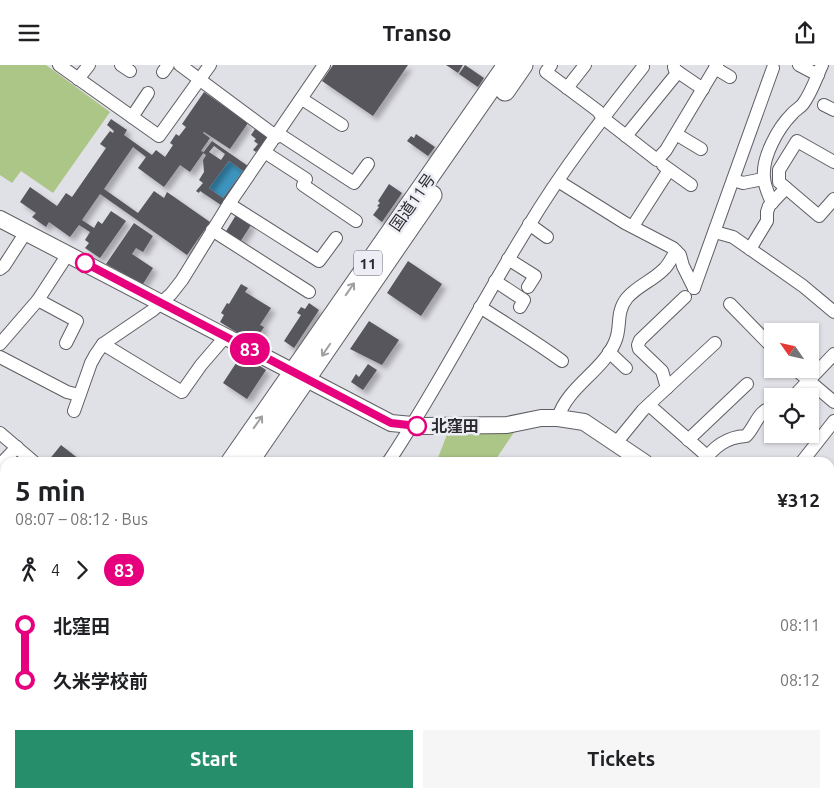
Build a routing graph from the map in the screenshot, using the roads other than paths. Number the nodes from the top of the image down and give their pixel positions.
1 (59, 65) edge
2 (89, 65) edge
3 (180, 65) edge
4 (210, 65) edge
5 (324, 65) edge
6 (507, 65) edge
7 (523, 65) edge
8 (550, 65) edge
9 (585, 65) edge
10 (800, 65) edge
11 (716, 66) edge
12 (643, 67) dead end
13 (676, 69) edge
14 (773, 69) dead end
15 (820, 70) edge
16 (730, 77) dead end
17 (78, 79) junction
18 (200, 80) junction
19 (567, 88) junction
20 (703, 89) junction
21 (148, 93) dead end
22 (302, 99) junction
23 (132, 117) junction
24 (602, 118) junction
25 (342, 125) dead end
26 (676, 134) junction
27 (278, 135) junction
28 (626, 137) junction
29 (701, 149) dead end
30 (266, 153) junction
31 (657, 160) junction
32 (834, 162) edge
33 (368, 164) dead end
34 (669, 170) junction
35 (764, 179) junction
36 (733, 180) junction
37 (558, 181) junction
38 (691, 185) dead end
39 (786, 188) junction
40 (834, 199) edge
41 (772, 203) junction
42 (229, 204) junction
43 (0, 219) edge
44 (356, 221) dead end
45 (529, 225) junction
46 (633, 226) junction
47 (212, 230) junction
48 (26, 232) junction
49 (715, 232) junction
50 (547, 237) dead end
51 (336, 238) dead end
52 (750, 249) junction
53 (676, 251) junction
54 (68, 254) junction
55 (508, 259) junction
56 (0, 269) edge
57 (495, 281) junction
58 (528, 287) dead end
59 (309, 292) dead end
60 (685, 297) dead end
61 (38, 300) junction
62 (162, 303) junction
63 (730, 304) dead end
64 (480, 307) junction
65 (520, 307) dead end
66 (834, 311) edge
67 (226, 336) junction
68 (764, 339) edge
69 (66, 343) dead end
70 (715, 343) dead end
71 (0, 344) edge
72 (103, 344) junction
73 (609, 352) junction
74 (834, 354) edge
75 (0, 357) edge
76 (562, 361) dead end
77 (626, 368) dead end
78 (300, 375) junction
79 (805, 378) edge
80 (808, 381) junction
81 (747, 384) dead end
82 (667, 388) junction
83 (801, 388) edge
84 (79, 395) junction
85 (834, 402) edge
86 (649, 405) junction
87 (764, 410) edge
88 (74, 411) dead end
89 (558, 417) junction
90 (834, 421) edge
91 (413, 425) junction
92 (1, 434) edge
93 (688, 440) junction
94 (616, 443) junction
95 (17, 447) junction
96 (8, 457) edge
97 (28, 457) edge
98 (235, 457) edge
99 (252, 457) edge
100 (391, 457) edge
101 (636, 457) edge
102 (702, 457) edge
103 (706, 457) edge
104 (805, 457) edge

1 - 17 street
2 - 17 street
3 - 18 street
4 - 18 street
5 - 22 street
78 -> 6 highway, 国道11号 / 11
7 -> 78 highway, 国道11号 / 11
8 - 19 street
9 - 19 street
10 - 15 street
11 - 16 street
11 - 20 street
12 - 24 street
13 - 20 street
13 - 28 street
14 - 36 street
15 - 35 street
17 - 23 street
18 - 23 street
18 - 27 street
19 - 24 street
20 - 26 street
21 - 23 street
22 - 25 street
22 - 27 street
24 - 28 street
24 - 37 street
26 - 29 street
26 - 31 street
27 - 30 street
27 - 33 street
28 - 31 street
30 - 42 street
30 - 44 street
31 - 34 street
32 - 39 street
34 - 38 street
34 - 46 street
35 - 36 street
35 - 41 street
36 - 49 street
37 - 45 street
37 - 46 street
39 - 40 street
39 - 41 street
41 - 52 street
42 - 47 street
42 - 51 street
43 - 48 main road
45 - 50 street
45 - 55 street
46 - 53 street
47 - 59 street
47 - 62 street
48 - 54 main road
48 - 56 street
49 - 52 street
49 - 53 street
52 - 66 street
53 - 73 street
54 - 61 street
54 - 62 main road
55 - 57 street
55 - 58 street
57 - 64 street
57 - 65 street
60 - 82 street
61 - 69 street
61 - 71 street
62 - 67 main road
62 - 72 street
63 - 68 street
64 - 76 street
64 - 91 street
67 - 72 street
67 - 78 main road
70 - 82 street
72 - 84 street
73 - 77 street
73 - 89 street
74 - 80 street
75 - 84 street
78 - 91 main road
98 -> 78 highway, 国道11号 / 11
78 - 99 highway, 国道11号 / 11
79 - 80 street
80 - 83 street
80 - 85 street
81 - 93 street
82 - 86 street
84 - 88 street
86 - 93 street
86 - 94 street
87 - 103 street
89 - 91 main road
89 - 94 main road
90 - 104 street
91 - 100 street
92 - 95 street
93 - 102 street
94 - 101 main road
95 - 96 street
95 - 97 street

